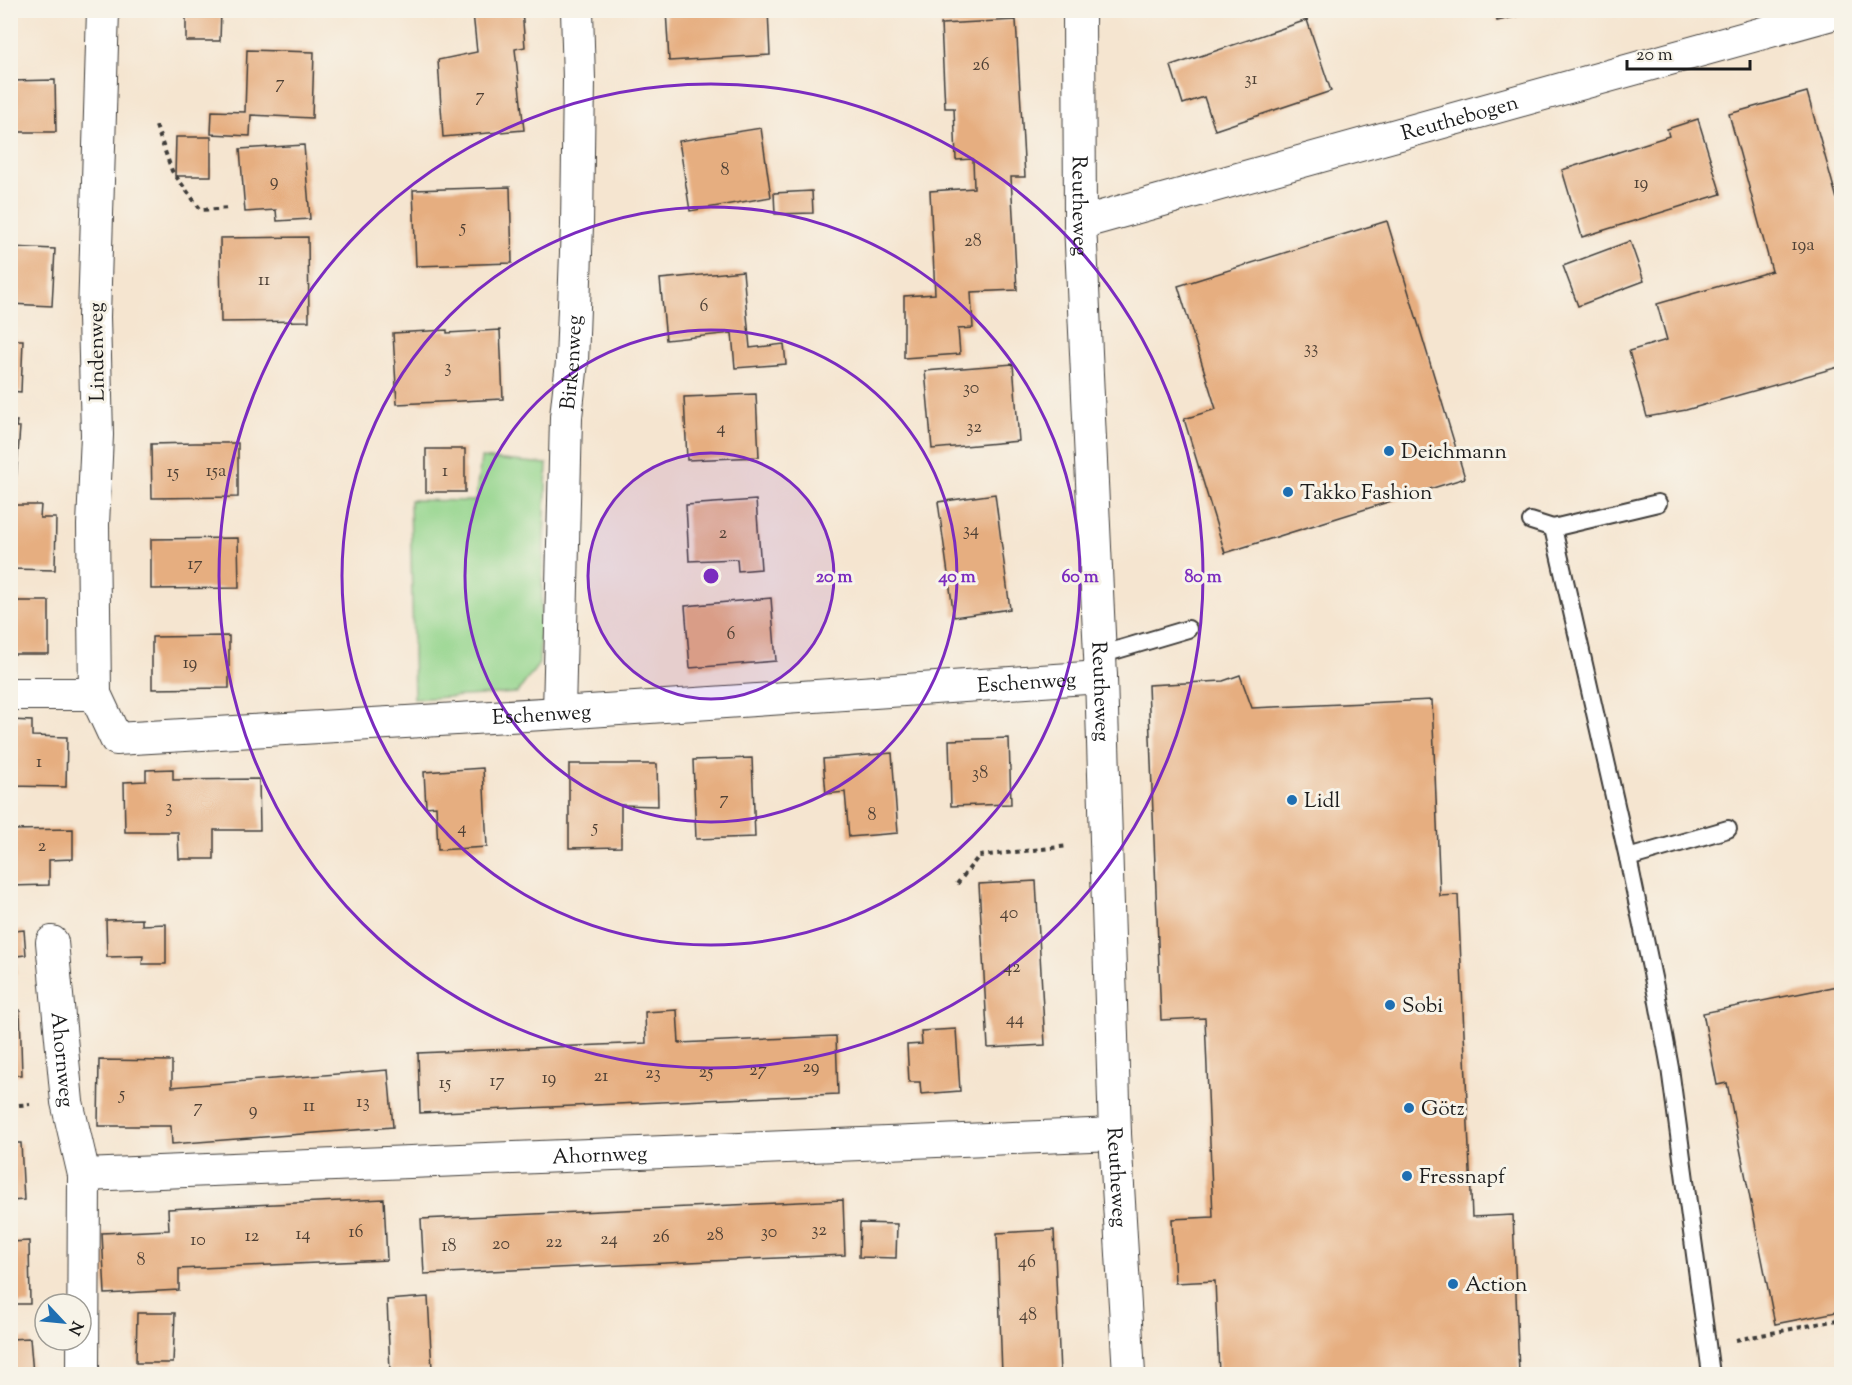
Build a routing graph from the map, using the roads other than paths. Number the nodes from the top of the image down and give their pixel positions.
1 (103, 10) edge
2 (577, 10) edge
3 (1079, 10) edge
4 (1842, 11) edge
5 (1080, 223) junction
6 (1658, 503) dead end
7 (1531, 520) dead end
8 (1552, 528) junction
9 (1188, 629) dead end
10 (1101, 666) junction
11 (10, 694) edge
12 (95, 694) junction
13 (559, 713) junction
14 (1728, 829) dead end
15 (1628, 858) junction
16 (52, 942) dead end
17 (1115, 1134) junction
18 (84, 1175) junction
19 (83, 1374) edge
20 (1129, 1374) edge
21 (1711, 1374) edge

1 - 12 street, Lindenweg
2 - 13 street, Birkenweg
3 - 5 street, Reutheweg
4 - 5 street, Reuthebogen
5 - 10 street, Reutheweg
6 - 8 lane
7 - 8 lane
8 - 15 lane
9 - 10 lane
10 - 13 street, Eschenweg
10 - 17 street, Reutheweg
11 - 12 street
12 - 13 street, Eschenweg
14 - 15 lane
15 - 21 lane
16 - 18 street, Ahornweg
17 - 18 street, Ahornweg
17 - 20 street, Reutheweg
18 - 19 street, Ahornweg

